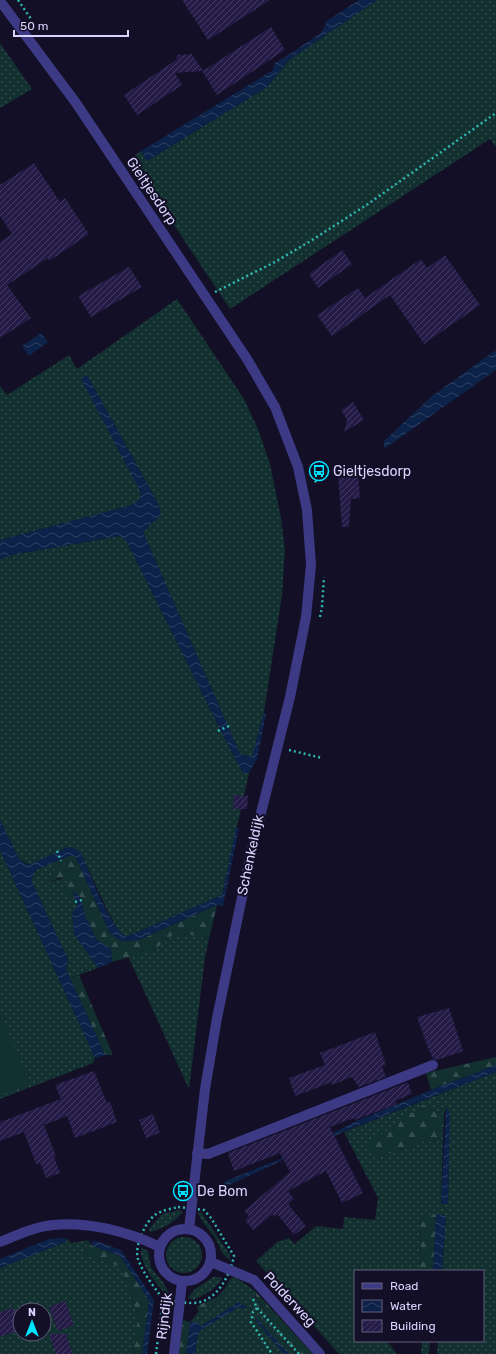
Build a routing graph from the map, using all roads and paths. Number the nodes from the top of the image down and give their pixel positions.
1 (0, 1) edge
2 (496, 113) edge
3 (217, 291) dead end
4 (311, 565) joint
5 (324, 571) dead end
6 (319, 622) dead end
7 (231, 725) dead end
8 (218, 731) dead end
9 (290, 742) dead end
10 (292, 751) dead end
11 (286, 757) dead end
12 (322, 758) dead end
13 (57, 851) dead end
14 (61, 861) dead end
15 (82, 900) dead end
16 (75, 902) dead end
17 (433, 1065) dead end
18 (197, 1153) junction
19 (191, 1207) junction
20 (189, 1229) junction
21 (141, 1238) junction
22 (0, 1242) edge
23 (160, 1247) junction
24 (211, 1262) junction
25 (231, 1271) junction
26 (182, 1282) junction
27 (163, 1299) dead end
28 (156, 1354) edge
29 (174, 1354) edge
30 (272, 1354) edge
31 (299, 1354) edge
32 (320, 1354) edge

1 - 4 street, Gieltjesdorp
2 - 3 path
4 - 18 street, Schenkeldijk
5 - 6 path
7 - 8 path
9 - 11 path
10 - 12 path
13 - 14 path
15 - 16 path
17 - 18 street
18 - 19 street
19 - 20 street
19 - 21 path
19 - 25 path
20 - 23 street
20 - 24 street
21 - 22 street
21 - 23 street
23 - 26 street
24 - 25 street, Polderweg
24 - 26 street
25 - 32 street, Polderweg
26 - 29 street, Rijndijk
27 - 28 path, Rijndijk
30 - 31 path

